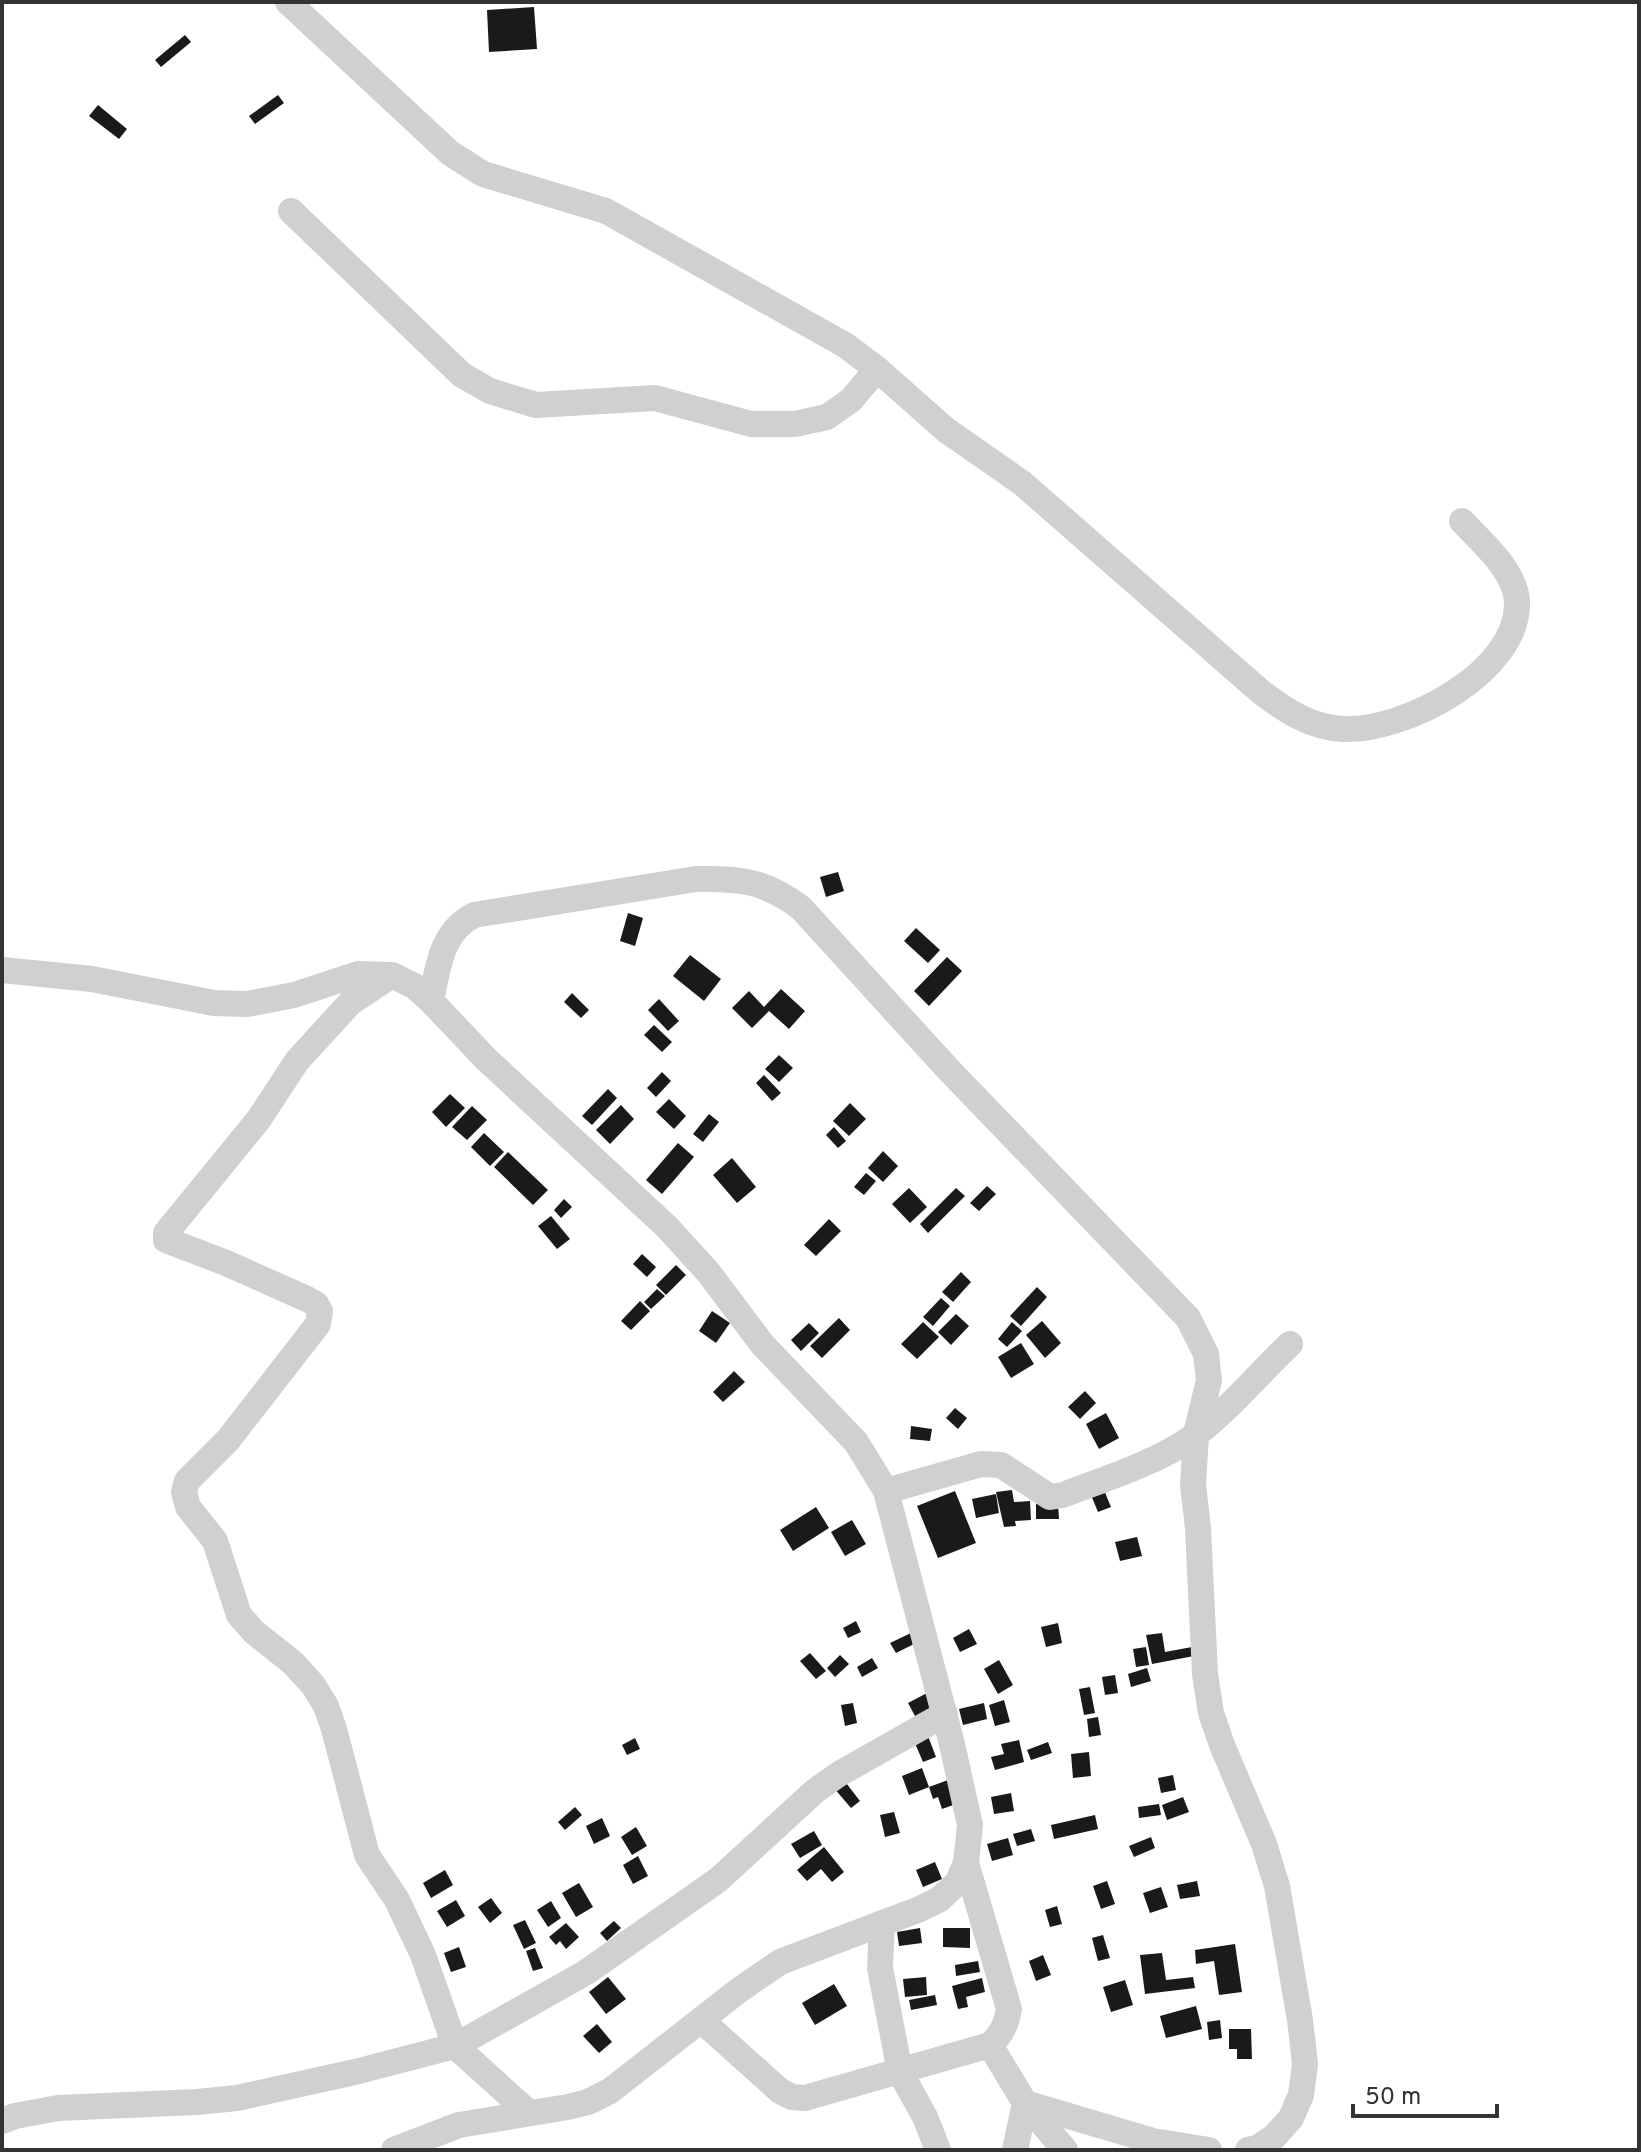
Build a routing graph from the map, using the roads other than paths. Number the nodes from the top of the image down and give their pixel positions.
1 (288, 2) edge
2 (291, 211) dead end
3 (877, 369) junction
4 (1462, 521) dead end
5 (2, 970) edge
6 (392, 975) junction
7 (431, 1001) junction
8 (1290, 1344) dead end
9 (1196, 1434) junction
10 (886, 1491) junction
11 (945, 1714) junction
12 (966, 1863) junction
13 (882, 1923) junction
14 (701, 2020) junction
15 (990, 2045) junction
16 (455, 2046) junction
17 (900, 2072) junction
18 (1025, 2103) junction
19 (529, 2113) junction
20 (2, 2121) edge
21 (394, 2150) edge
22 (938, 2150) edge
23 (1015, 2150) edge
24 (1065, 2150) edge
25 (1209, 2150) edge
26 (1248, 2150) edge

1 - 3 street
2 - 3 street
3 - 4 street
5 - 6 street
6 - 7 street
6 - 16 street
7 - 9 street
7 - 10 street
8 - 9 street
9 - 10 street
9 - 26 street
10 - 11 street
11 - 12 street
11 - 16 street
12 - 13 street
12 - 15 street
13 - 14 street
13 - 17 street
14 - 17 street
14 - 19 street
15 - 17 street
15 - 18 street
16 - 19 street
16 - 20 street
17 - 22 street
18 - 23 street
18 - 24 street
18 - 25 street
19 - 21 street

